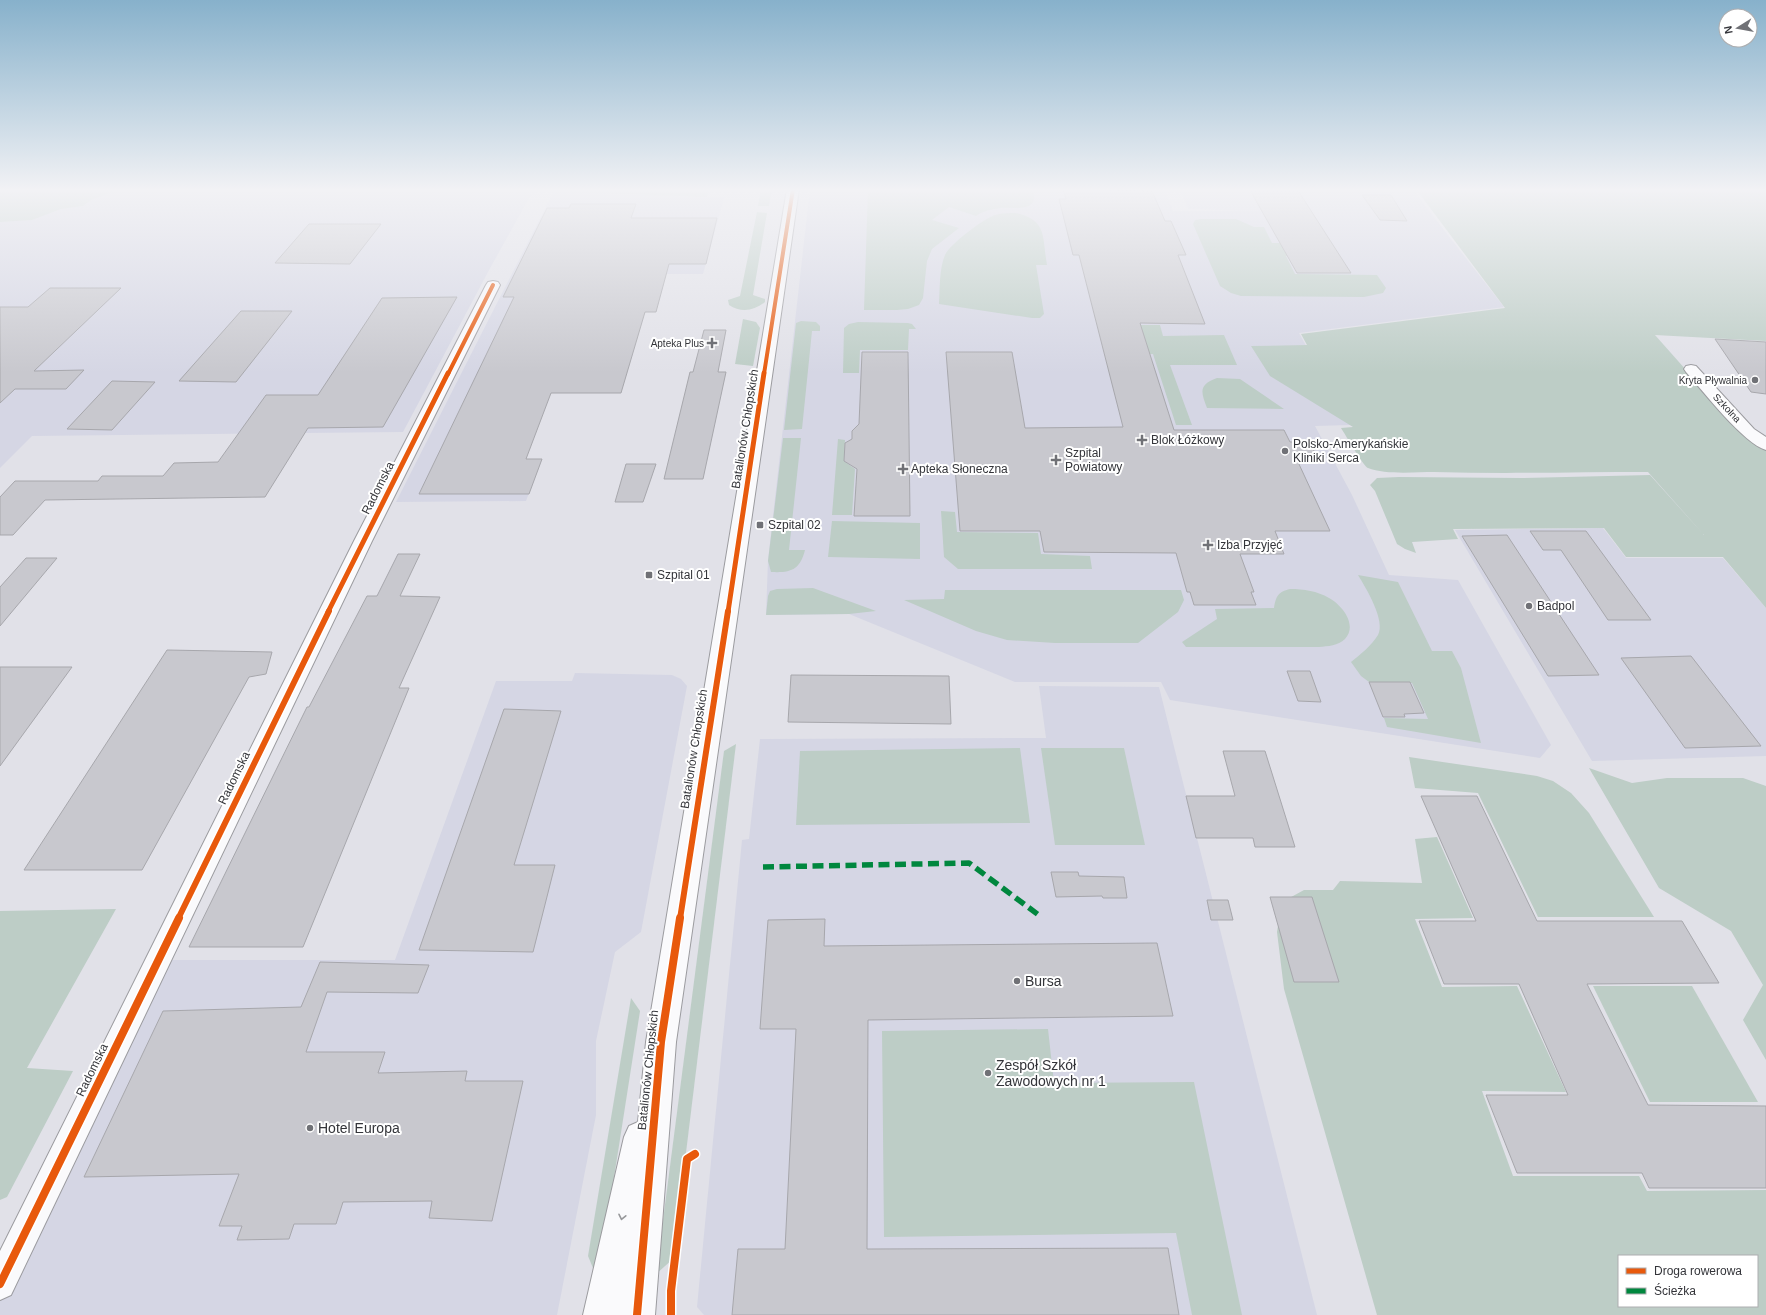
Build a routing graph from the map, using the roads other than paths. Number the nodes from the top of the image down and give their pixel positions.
1 (784, 250) edge
2 (493, 285) dead end
3 (1691, 369) dead end
4 (1766, 445) edge
5 (661, 1042) junction
6 (0, 1284) edge
7 (601, 1315) edge
8 (637, 1315) edge

1 - 5 street, Batalionów Chłopskich
2 - 6 street, Radomska
3 - 4 street, Szkolna
5 -> 7 street, Batalionów Chłopskich
5 - 8 street, Batalionów Chłopskich

